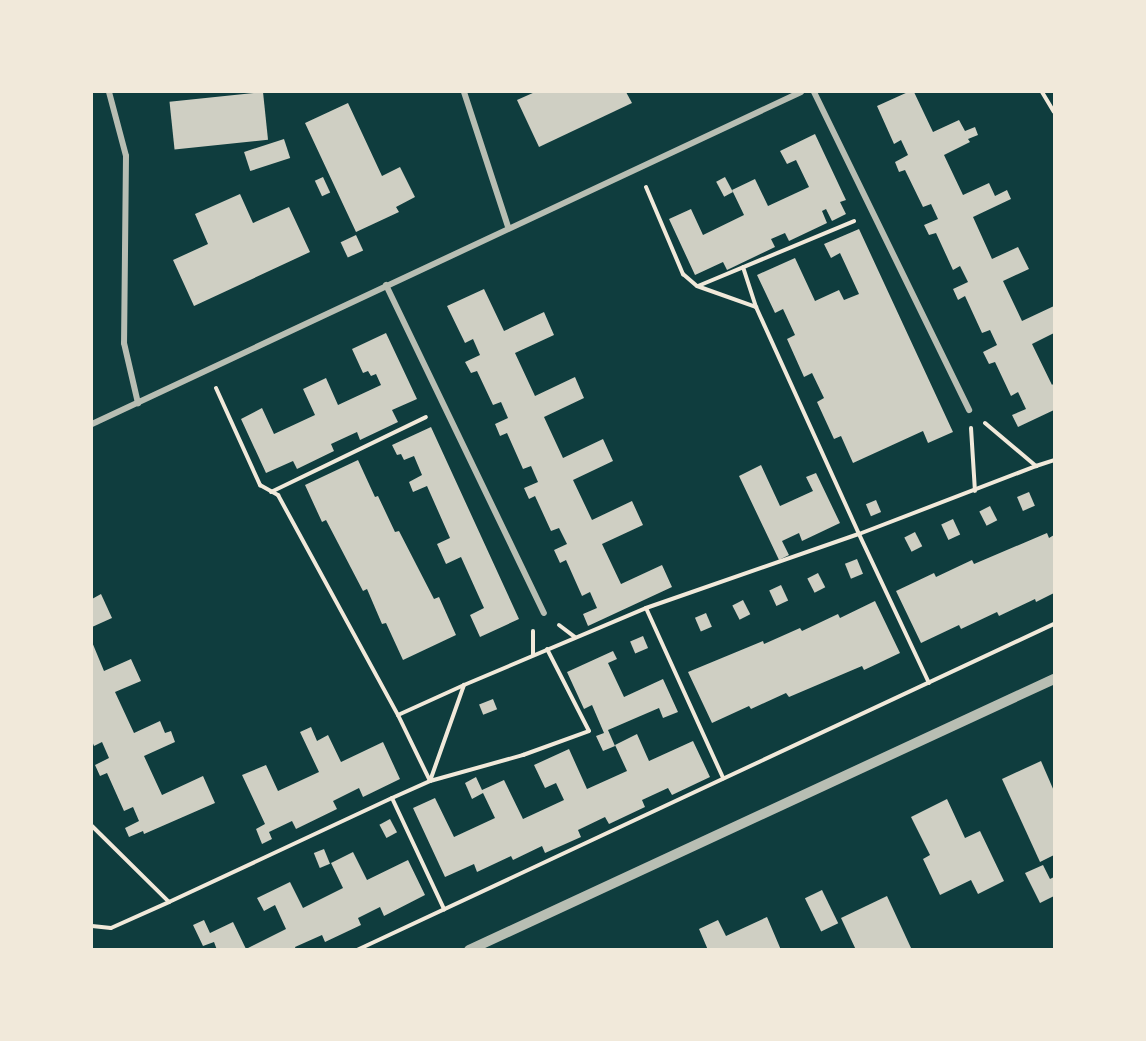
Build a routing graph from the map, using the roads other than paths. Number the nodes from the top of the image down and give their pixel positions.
1 (109, 92) edge
2 (464, 92) edge
3 (801, 92) edge
4 (814, 92) edge
5 (508, 227) junction
6 (386, 285) junction
7 (138, 403) junction
8 (969, 410) road end
9 (92, 424) edge
10 (544, 613) dead end
11 (1054, 679) edge
12 (469, 950) edge

1 - 7 street
2 - 5 street
3 - 5 street
4 - 8 street
5 - 6 street
6 - 7 street
6 - 10 street
7 - 9 street
11 - 12 street

